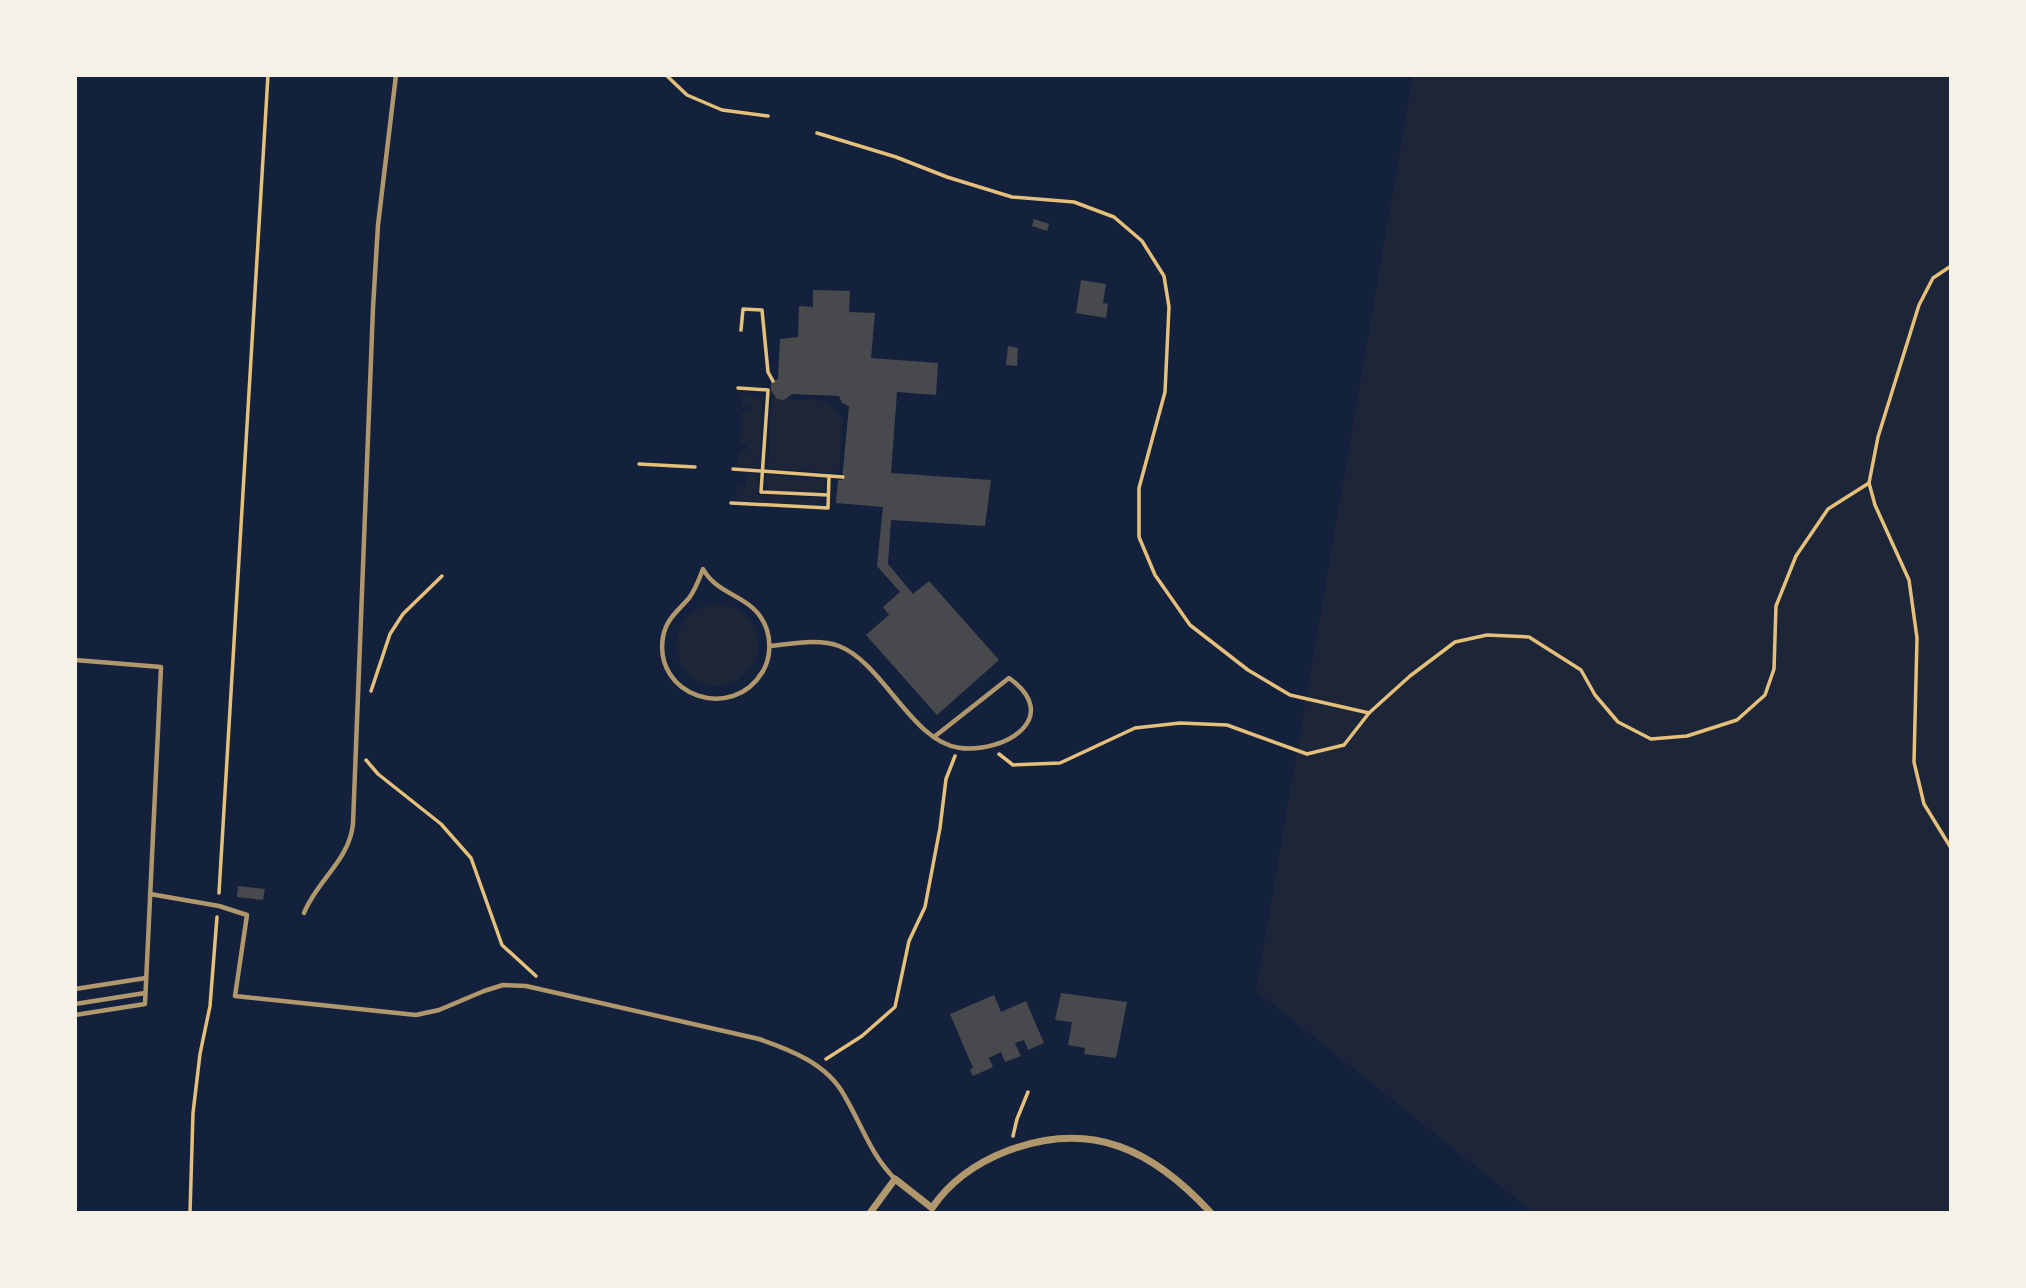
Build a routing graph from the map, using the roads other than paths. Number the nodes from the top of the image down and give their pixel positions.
1 (396, 75) edge
2 (770, 646) junction
3 (75, 660) edge
4 (934, 737) junction
5 (150, 894) junction
6 (304, 913) dead end
7 (146, 978) junction
8 (75, 989) edge
9 (145, 993) junction
10 (75, 1004) edge
11 (75, 1015) edge
12 (895, 1179) junction
13 (870, 1213) edge
14 (1212, 1213) edge

1 - 6 lane
2 - 2 lane
2 - 4 lane
3 - 5 lane
4 - 4 lane
5 - 7 lane
5 - 12 lane
7 - 8 lane
7 - 9 lane
9 - 10 lane
9 - 11 lane
12 - 13 street
12 - 14 street

